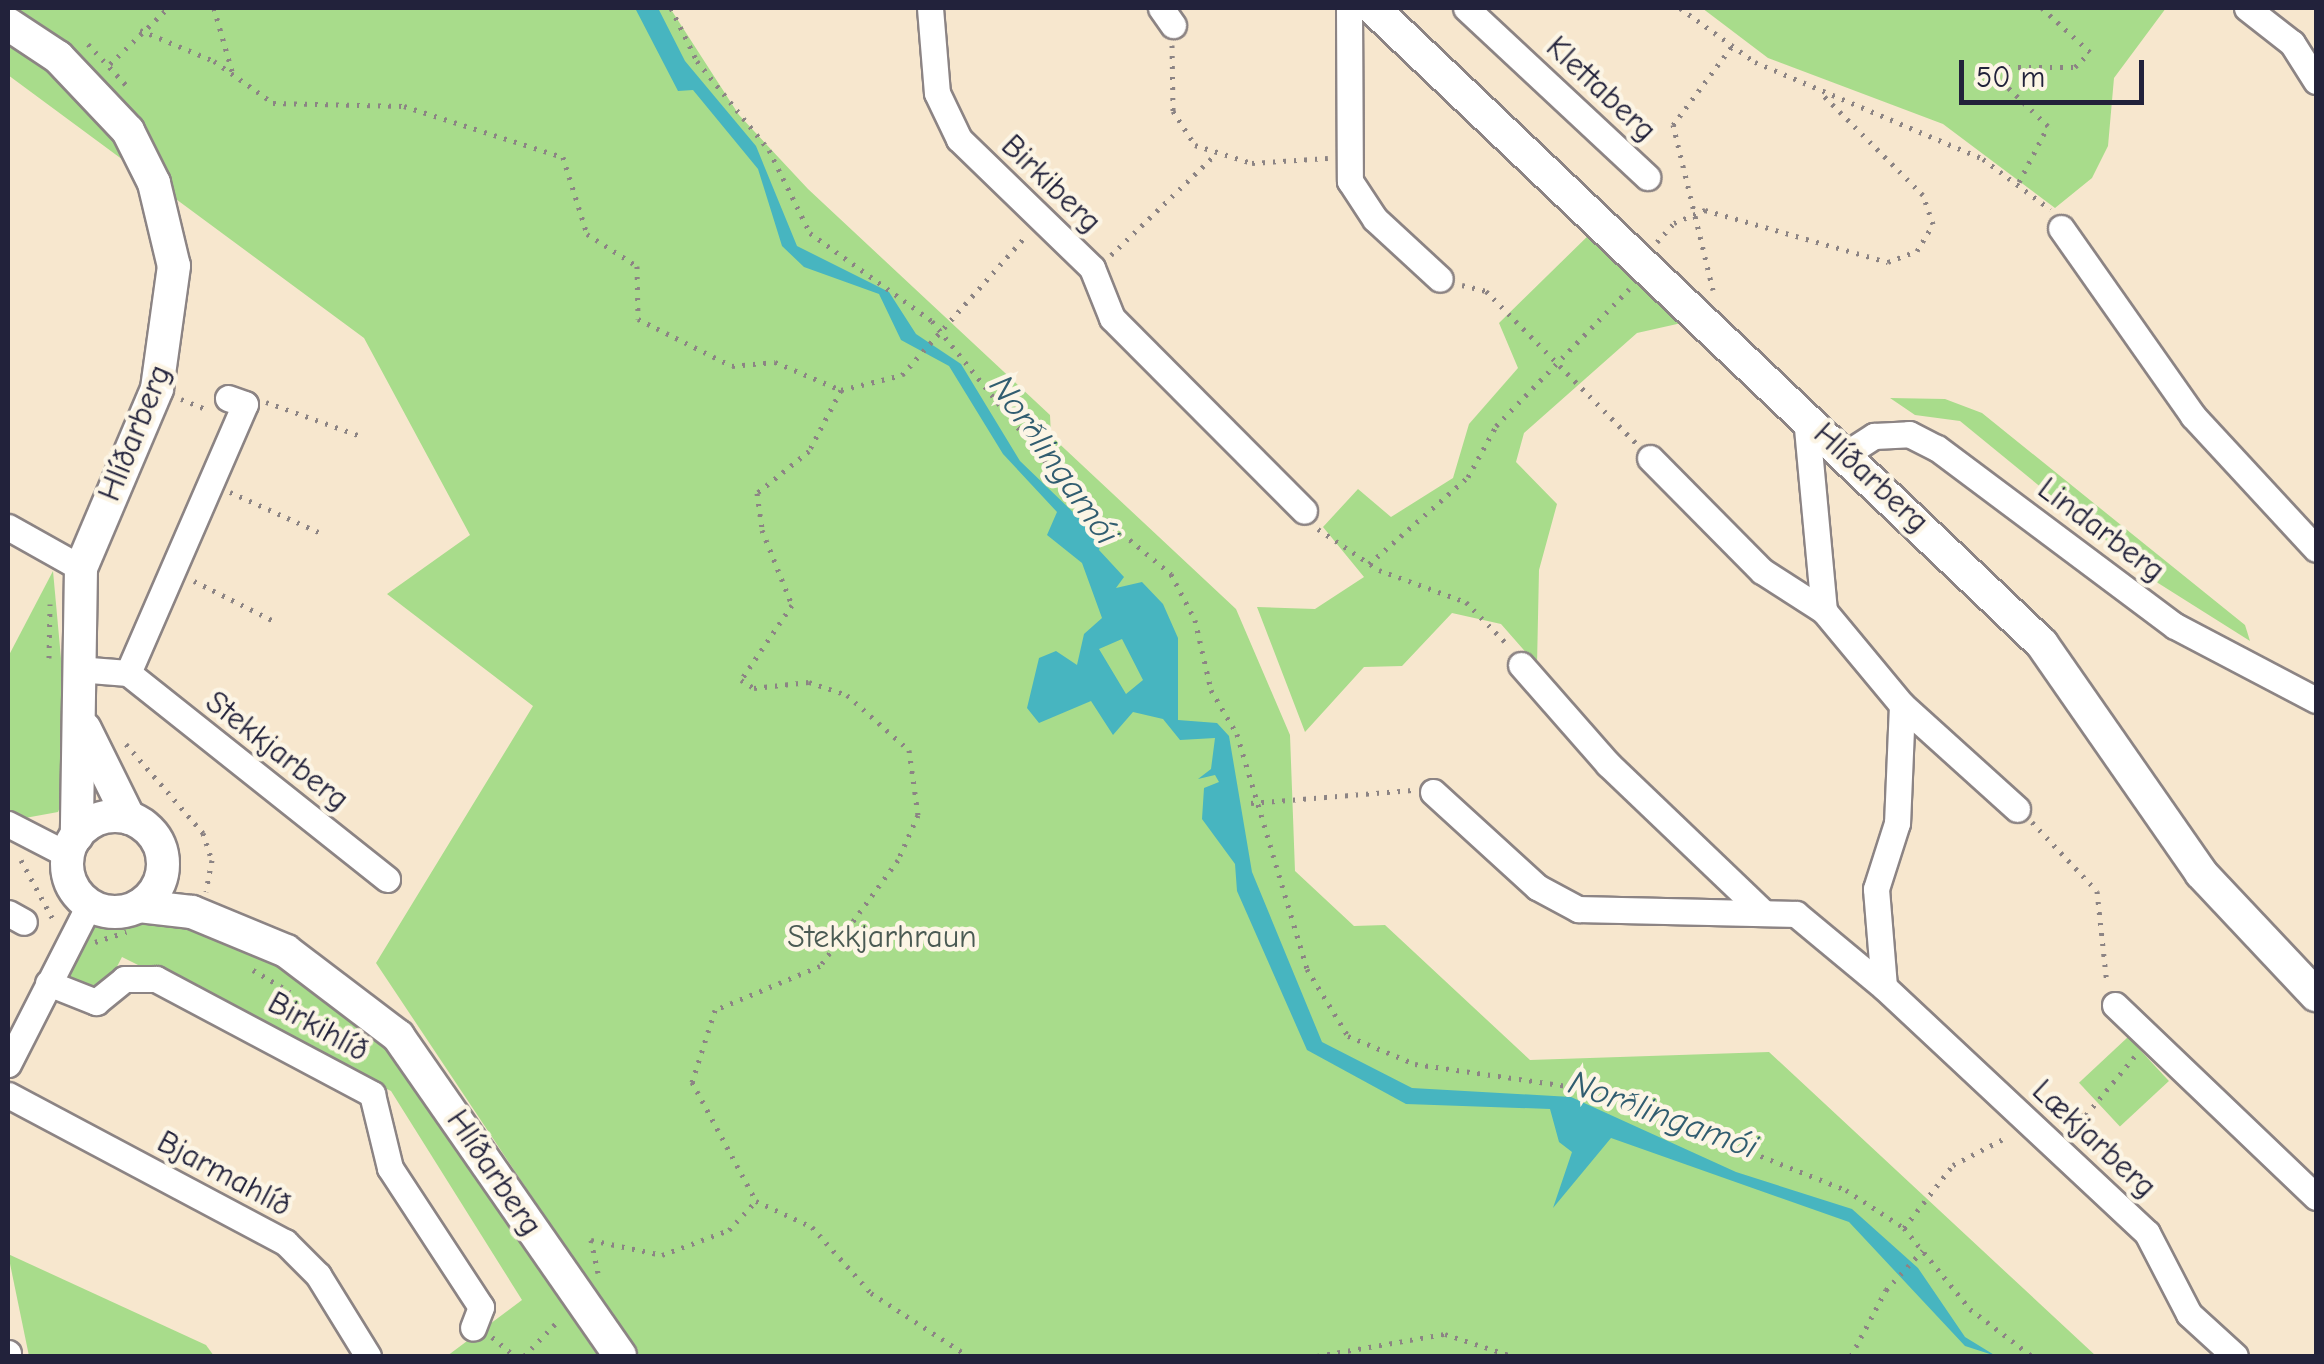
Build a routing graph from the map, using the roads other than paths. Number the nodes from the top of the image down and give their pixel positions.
1 (930, 8) edge
2 (1349, 8) edge
3 (1373, 8) edge
4 (1466, 8) edge
5 (2247, 8) edge
6 (8, 24) edge
7 (2316, 80) edge
8 (1647, 178) dead end
9 (2061, 228) road end
10 (1440, 278) road end
11 (236, 401) road end
12 (1806, 417) junction
13 (1849, 452) junction
14 (1650, 458) road end
15 (1304, 510) road end
16 (8, 527) edge
17 (2316, 549) edge
18 (81, 568) junction
19 (1824, 611) junction
20 (1521, 665) road end
21 (77, 669) junction
22 (128, 673) junction
23 (2316, 700) edge
24 (1902, 705) junction
25 (80, 721) junction
26 (1433, 792) road end
27 (2017, 809) road end
28 (128, 818) junction
29 (8, 824) edge
30 (72, 845) junction
31 (163, 863) junction
32 (386, 879) dead end
33 (89, 904) junction
34 (139, 906) junction
35 (1764, 912) junction
36 (246, 947) junction
37 (48, 983) junction
38 (1884, 987) junction
39 (2316, 995) edge
40 (2115, 1005) road end
41 (8, 1064) edge
42 (8, 1095) edge
43 (2316, 1197) edge
44 (474, 1328) dead end
45 (368, 1356) edge
46 (620, 1356) edge
47 (2235, 1356) edge

1 - 15 street, Birkiberg
2 - 10 street
3 - 12 street, Hlíðarberg
4 - 8 street, Klettaberg
5 - 7 street
6 - 18 street, Hlíðarberg
9 - 17 street
11 - 22 street
12 - 13 street, Hlíðarberg
12 - 19 street
13 - 23 street, Lindarberg
13 - 39 street, Hlíðarberg
14 - 19 street
16 - 18 street
18 - 21 street, Hlíðarberg
19 - 24 street
20 - 35 street, Lækjarberg
21 - 22 street
21 - 25 street, Hlíðarberg
22 - 32 street, Stekkjarberg
24 - 27 street
24 - 38 street
25 - 28 street, Hlíðarberg
25 - 30 street, Hlíðarberg
26 - 35 street, Lækjarberg
28 - 30 street
28 - 31 street
29 - 30 street
30 - 33 street
31 - 34 street
31 - 36 street, Hlíðarberg
33 - 34 street
33 - 37 street
34 - 36 street, Hlíðarberg
35 - 38 street, Lækjarberg
36 - 46 street, Hlíðarberg
37 - 41 street
37 - 44 street, Birkihlíð
38 - 47 street, Lækjarberg
40 - 43 street
42 - 45 street, Bjarmahlíð

